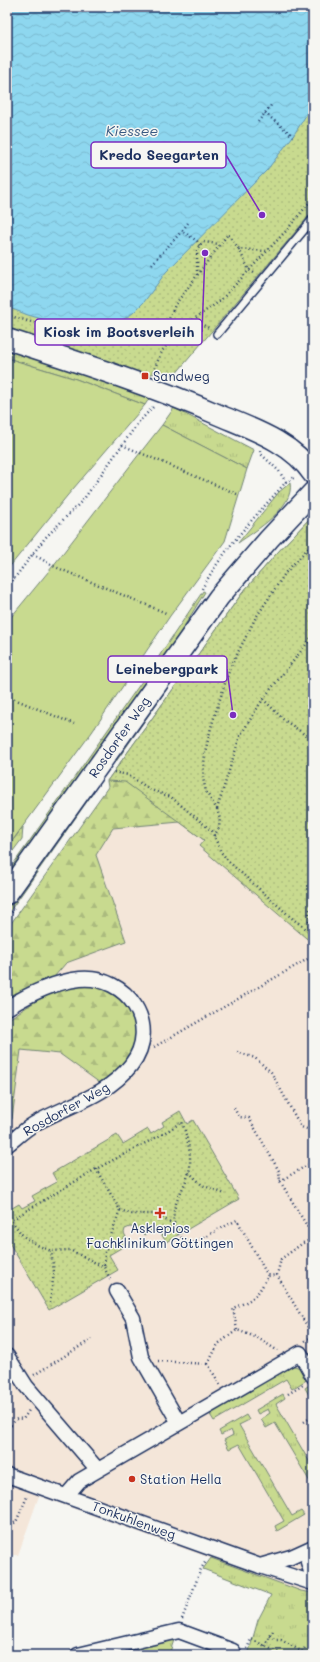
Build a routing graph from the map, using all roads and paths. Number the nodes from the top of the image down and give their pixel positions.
1 (272, 104) dead end
2 (265, 113) junction
3 (258, 122) dead end
4 (293, 136) dead end
5 (313, 198) edge
6 (313, 219) edge
7 (188, 223) dead end
8 (182, 231) junction
9 (220, 244) junction
10 (200, 246) junction
11 (239, 249) junction
12 (266, 251) junction
13 (152, 264) dead end
14 (249, 270) junction
15 (197, 275) junction
16 (7, 315) edge
17 (193, 320) junction
18 (163, 333) junction
19 (217, 334) joint
20 (7, 339) edge
21 (172, 339) junction
22 (147, 385) junction
23 (167, 393) junction
24 (268, 438) junction
25 (122, 445) junction
26 (286, 447) junction
27 (313, 456) edge
28 (313, 474) edge
29 (313, 484) edge
30 (313, 492) edge
31 (237, 494) dead end
32 (313, 543) edge
33 (33, 554) junction
34 (7, 588) edge
35 (166, 613) dead end
36 (313, 637) edge
37 (7, 696) edge
38 (263, 699) junction
39 (74, 724) dead end
40 (313, 740) edge
41 (100, 763) junction
42 (217, 809) junction
43 (214, 836) junction
44 (7, 894) edge
45 (313, 898) edge
46 (309, 931) junction
47 (313, 934) edge
48 (313, 956) edge
49 (7, 1008) edge
50 (150, 1050) dead end
51 (237, 1052) dead end
52 (234, 1108) dead end
53 (313, 1131) edge
54 (7, 1145) edge
55 (313, 1162) edge
56 (96, 1169) junction
57 (189, 1172) junction
58 (280, 1181) junction
59 (225, 1194) dead end
60 (120, 1210) junction
61 (174, 1225) junction
62 (313, 1238) edge
63 (51, 1251) junction
64 (104, 1267) junction
65 (277, 1275) junction
66 (268, 1276) junction
67 (117, 1291) joint
68 (50, 1304) dead end
69 (237, 1330) junction
70 (92, 1339) dead end
71 (7, 1356) edge
72 (295, 1356) junction
73 (143, 1361) junction
74 (208, 1364) junction
75 (310, 1380) edge
76 (24, 1384) junction
77 (288, 1394) dead end
78 (226, 1396) junction
79 (37, 1399) junction
80 (313, 1416) edge
81 (304, 1422) dead end
82 (179, 1423) junction
83 (7, 1426) edge
84 (98, 1470) junction
85 (7, 1475) edge
86 (33, 1484) junction
87 (67, 1495) junction
88 (7, 1527) edge
89 (312, 1548) edge
90 (260, 1566) junction
91 (201, 1569) dead end
92 (313, 1578) edge
93 (313, 1583) edge
94 (274, 1629) dead end
95 (179, 1631) junction
96 (270, 1636) junction
97 (265, 1646) junction
98 (306, 1646) dead end
99 (302, 1652) junction
100 (239, 1653) edge
101 (78, 1655) edge
102 (283, 1655) edge
103 (308, 1655) edge

1 - 2 path
2 - 3 path
2 - 4 path
5 - 12 path
6 - 19 lane
7 - 8 path
8 - 10 path
8 - 13 path
9 - 10 path
9 - 11 path
9 - 15 path
10 - 15 path
11 - 12 path
11 - 14 path
12 - 14 path
14 - 17 path
15 - 18 path
16 - 18 path
17 - 19 path
17 - 21 path
18 - 21 path
20 - 22 main road
21 - 22 path
22 - 23 main road
23 - 24 main road
23 - 25 path
24 - 26 main road
24 - 29 main road
25 - 31 path
25 - 33 path
26 - 27 main road
26 - 28 main road
30 - 41 main road, Rosdorfer Weg
32 - 42 path
33 - 34 path
33 - 35 path
36 - 38 path
37 - 39 path
38 - 40 path
38 - 42 path
41 - 43 path
41 - 44 main road, Rosdorfer Weg
42 - 43 path
43 - 46 path
45 - 46 path
46 - 47 path
48 - 50 path
49 - 54 street, Rosdorfer Weg
51 - 53 path
52 - 58 path
55 - 58 path
56 - 57 path
56 - 60 path
56 - 63 path
57 - 59 path
57 - 61 path
58 - 62 path
60 - 61 path
60 - 64 path
61 - 66 path
62 - 65 path
63 - 64 path
63 - 68 path
64 - 67 path
65 - 66 path
65 - 72 path
66 - 69 path
67 - 73 street
69 - 72 path
69 - 74 path
70 - 76 path
71 - 76 street
72 - 75 street
72 - 78 street
73 - 74 path
73 - 82 street
74 - 78 path
75 - 77 path
76 - 79 street
78 - 82 street
79 - 83 path
79 - 84 street
80 - 81 path
82 - 84 street
84 - 87 street
85 - 86 street, Tonkuhlenweg
86 - 87 street, Tonkuhlenweg
86 - 88 path
87 - 90 street, Tonkuhlenweg
89 - 90 street
89 - 92 street
90 - 93 street, Tonkuhlenweg
91 - 95 path
94 - 96 path
95 - 100 street
95 - 101 street
96 - 97 path
96 - 99 path
97 - 100 path
97 - 102 path
98 - 99 path
99 - 103 path

